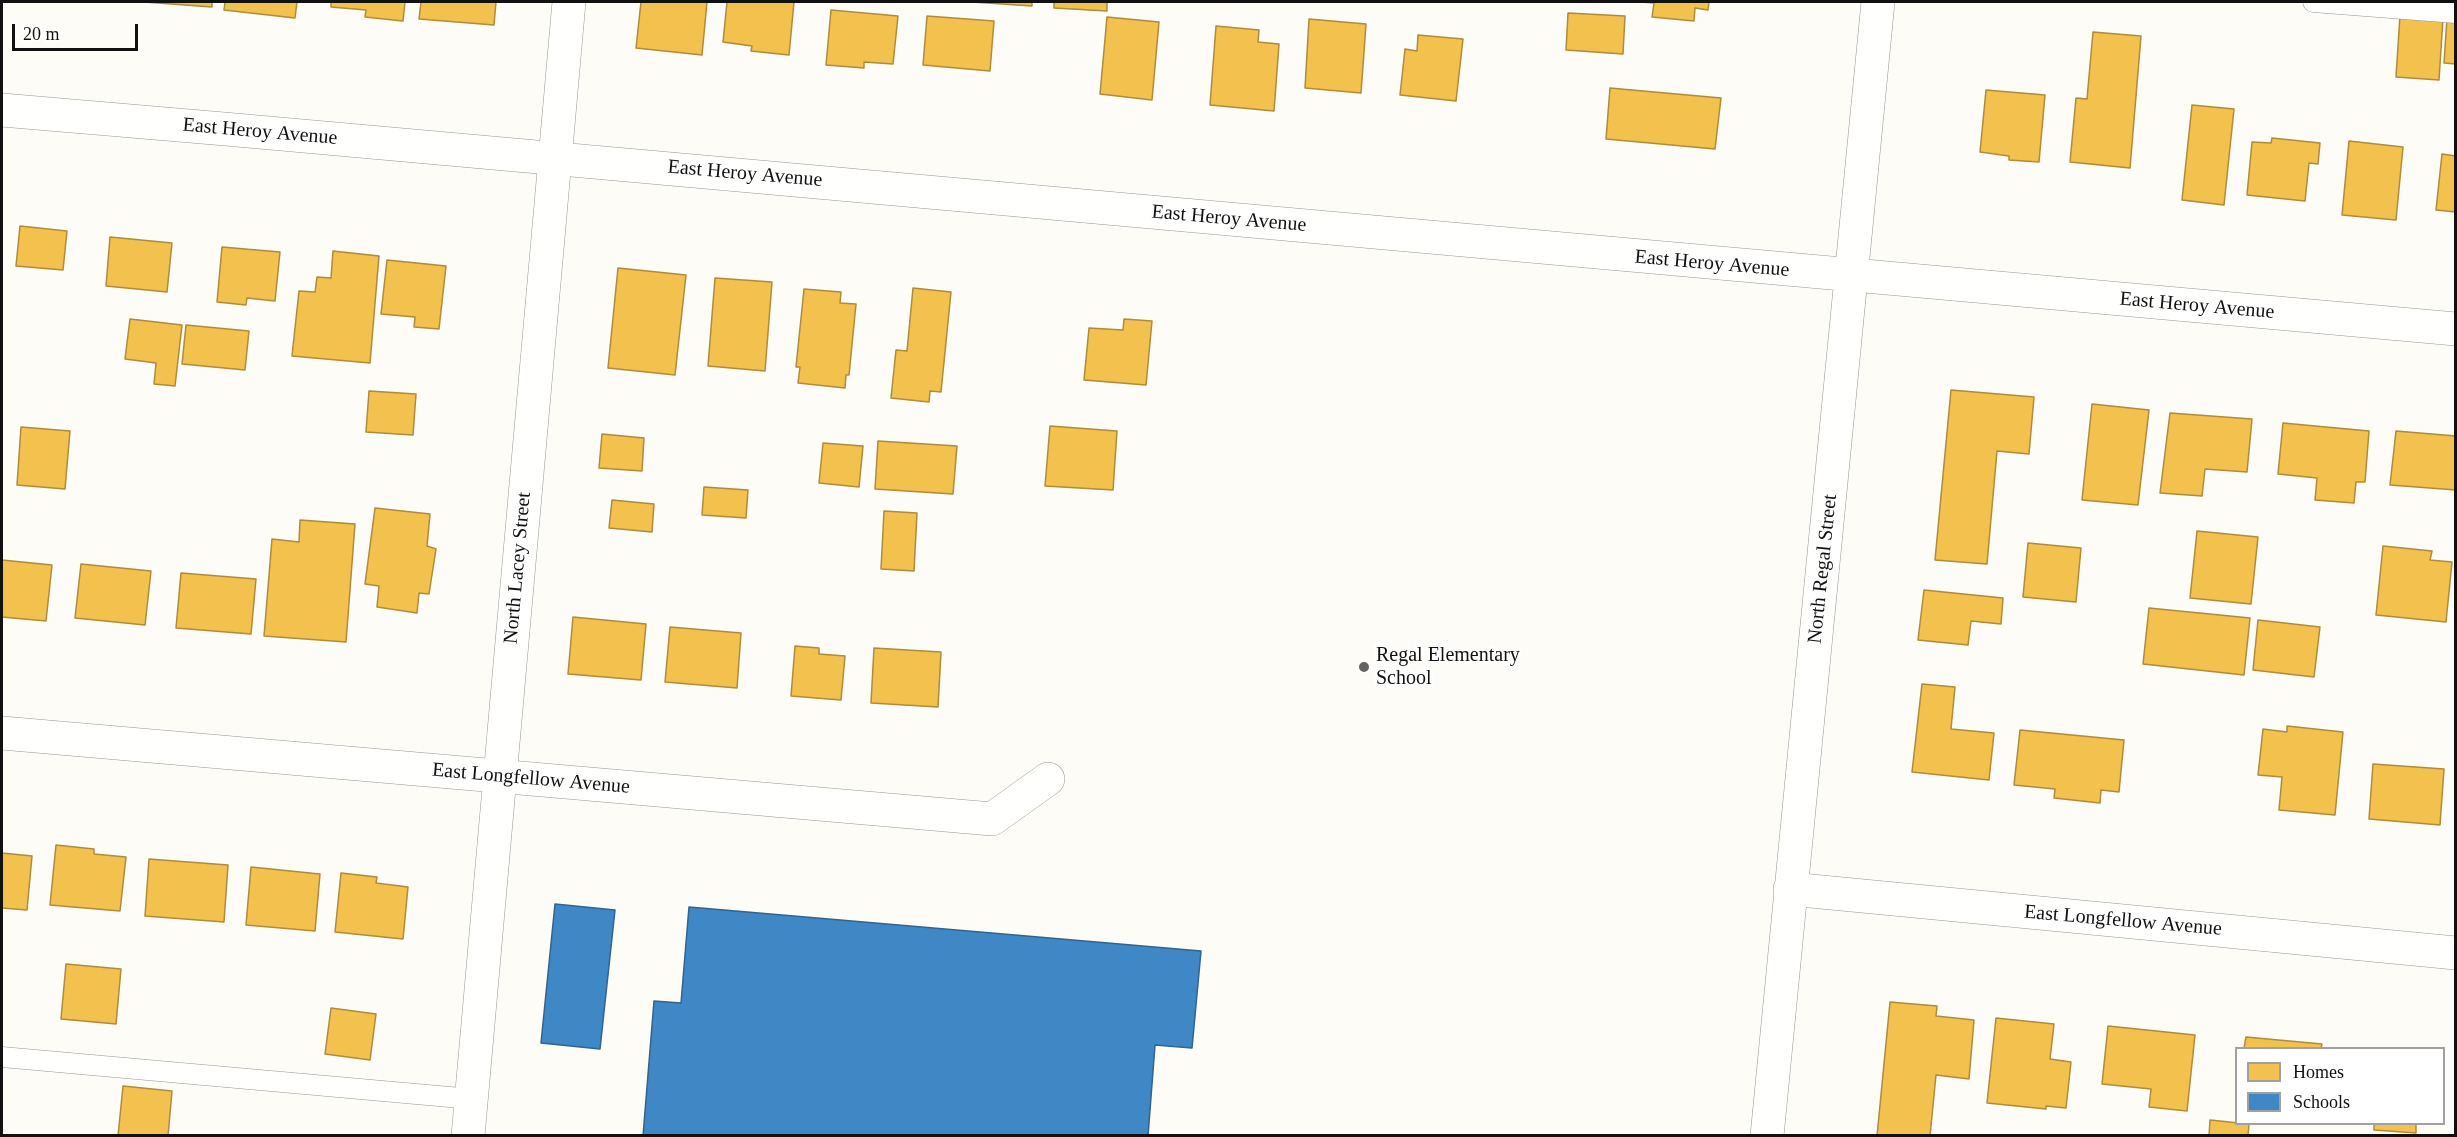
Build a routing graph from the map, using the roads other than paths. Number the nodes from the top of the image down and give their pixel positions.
1 (569, 2) edge
2 (1878, 2) edge
3 (2313, 2) edge
4 (2456, 13) edge
5 (2, 110) edge
6 (554, 157) junction
7 (1852, 276) junction
8 (2456, 329) edge
9 (2, 733) edge
10 (500, 776) junction
11 (1048, 780) dead end
12 (1790, 889) junction
13 (2456, 953) edge
14 (2, 1057) edge
15 (472, 1099) junction
16 (468, 1136) edge
17 (1767, 1136) edge

1 - 6 street, North Lacey Street
2 - 7 street, North Regal Street
3 - 4 lane
5 - 6 street, East Heroy Avenue
6 - 7 street, East Heroy Avenue
6 - 10 street, North Lacey Street
7 - 8 street, East Heroy Avenue
7 - 12 street, North Regal Street
9 - 10 street, East Longfellow Avenue
10 - 11 street, East Longfellow Avenue
10 - 15 street, North Lacey Street
12 - 13 street, East Longfellow Avenue
12 - 17 street, North Regal Street
14 - 15 lane
15 - 16 street, North Lacey Street

